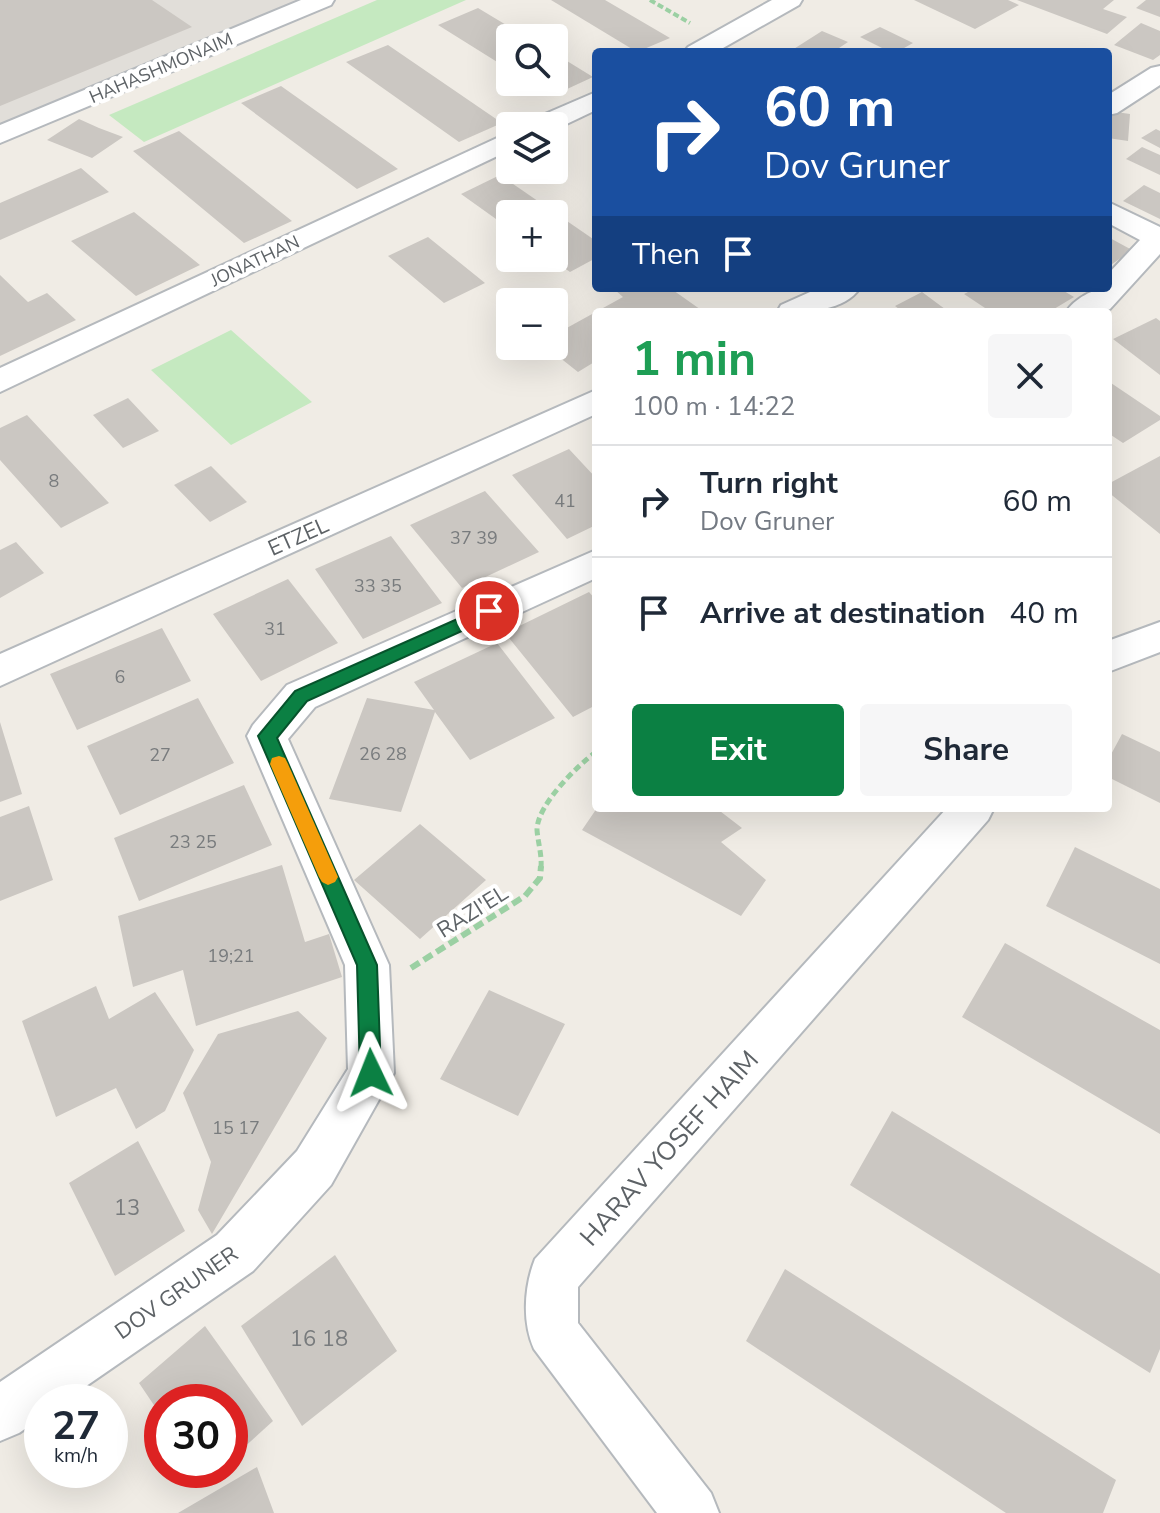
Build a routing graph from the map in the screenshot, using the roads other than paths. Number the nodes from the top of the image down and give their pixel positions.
1 (322, 0) edge
2 (790, 0) edge
3 (704, 48) edge
4 (1160, 74) edge
5 (592, 102) edge
6 (1112, 104) edge
7 (568, 113) edge
8 (0, 135) edge
9 (496, 147) edge
10 (1112, 213) edge
11 (1159, 238) edge
12 (1112, 288) edge
13 (836, 292) edge
14 (1108, 292) edge
15 (801, 308) edge
16 (1088, 308) edge
17 (0, 381) edge
18 (592, 403) edge
19 (592, 565) edge
20 (1160, 636) edge
21 (1112, 655) edge
22 (0, 671) edge
23 (969, 812) edge
24 (0, 1414) edge
25 (691, 1513) edge

1 - 8 street, HAHASHMONAIM
2 - 3 street
4 - 6 street
5 - 7 street
9 - 17 street, JONATHAN
10 - 11 street
11 - 12 street
13 - 15 street
14 - 16 street
18 - 22 street, ETZEL
19 - 24 street, DOV GRUNER
20 - 21 street
23 - 25 street, HARAV YOSEF HAIM

